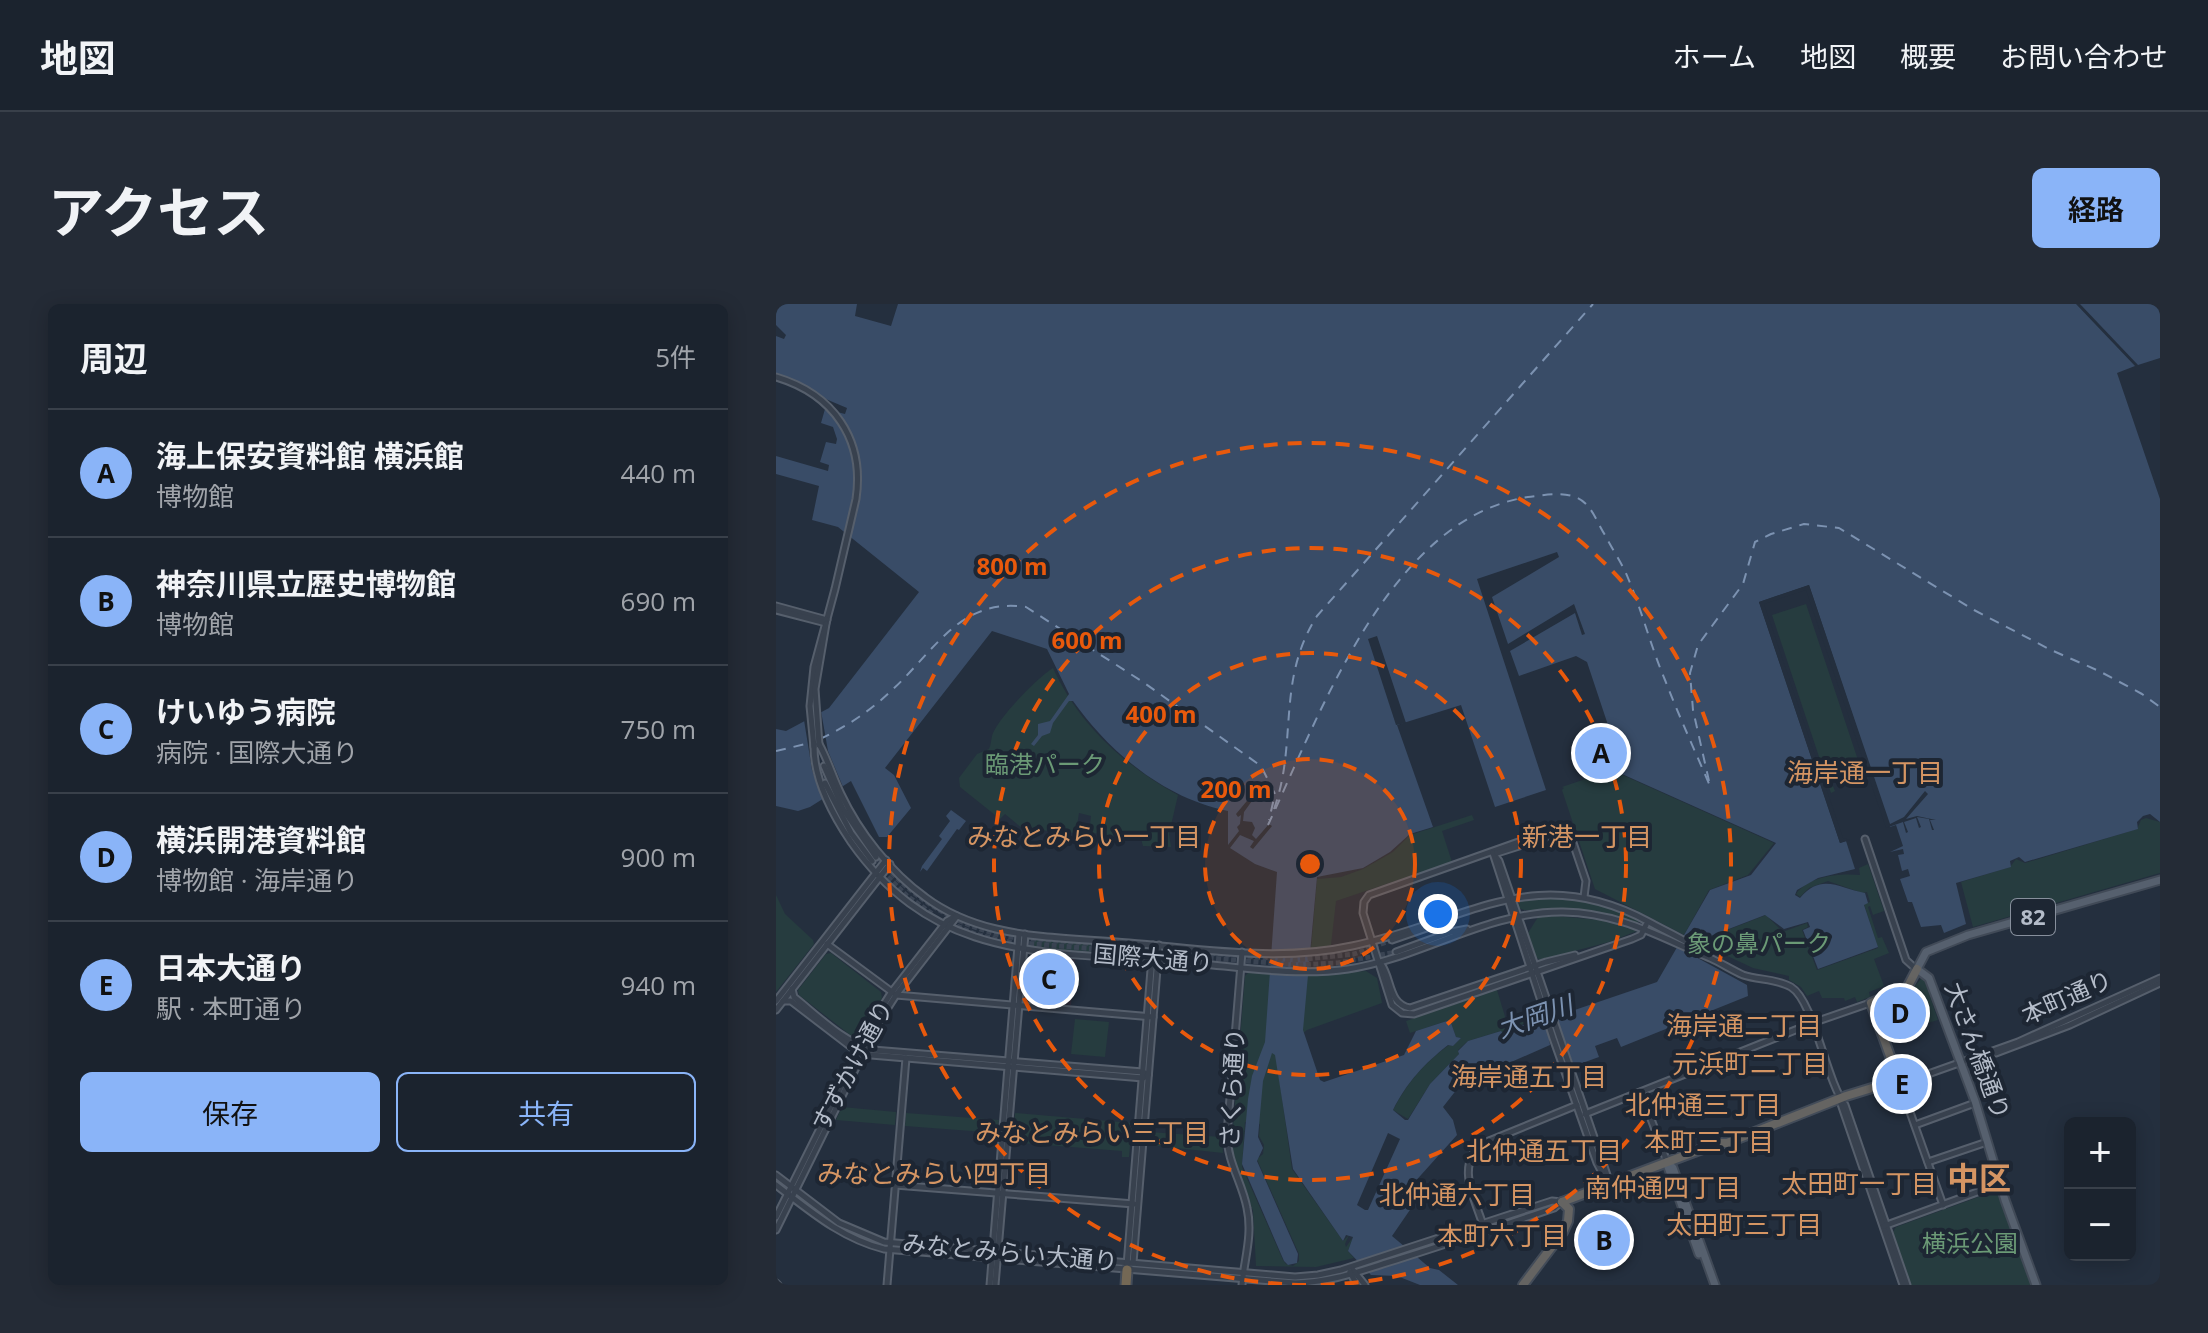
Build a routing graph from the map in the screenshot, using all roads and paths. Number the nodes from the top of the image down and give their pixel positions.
1 (776, 377) edge
2 (776, 608) edge
3 (826, 621) junction
4 (816, 744) junction
5 (832, 794) junction
6 (1865, 839) dead end
7 (1493, 853) junction
8 (874, 859) tunnel mouth
9 (888, 862) junction
10 (878, 875) junction
11 (2160, 880) edge
12 (1584, 897) junction
13 (1509, 899) junction
14 (1465, 912) junction
15 (957, 916) junction
16 (1515, 916) junction
17 (1647, 925) junction
18 (946, 927) junction
19 (1477, 928) junction
20 (1022, 934) junction
21 (1392, 940) tunnel mouth
22 (1373, 941) junction
23 (827, 944) junction
24 (1156, 945) junction
25 (1021, 949) junction
26 (1242, 952) junction
27 (1396, 952) tunnel mouth
28 (1155, 960) junction
29 (1380, 963) junction
30 (1241, 967) junction
31 (1917, 969) junction
32 (1533, 970) junction
33 (2160, 981) edge
34 (792, 989) junction
35 (894, 994) junction
36 (780, 1001) edge
37 (1871, 1003) junction
38 (1016, 1006) junction
39 (776, 1010) edge
40 (1150, 1016) junction
41 (1813, 1024) junction
42 (1555, 1037) junction
43 (862, 1049) junction
44 (906, 1056) junction
45 (1011, 1064) junction
46 (1961, 1064) junction
47 (1145, 1075) junction
48 (1899, 1082) junction
49 (1641, 1092) junction
50 (1840, 1099) junction
51 (1975, 1103) junction
52 (1577, 1105) junction
53 (1583, 1115) junction
54 (1915, 1125) junction
55 (1988, 1142) junction
56 (1667, 1162) junction
57 (1928, 1162) junction
58 (776, 1175) edge
59 (1608, 1183) junction
60 (2002, 1183) junction
61 (776, 1185) edge
62 (895, 1185) junction
63 (793, 1189) junction
64 (1000, 1193) junction
65 (790, 1196) junction
66 (1562, 1202) junction
67 (1135, 1204) junction
68 (1943, 1205) junction
69 (776, 1217) edge
70 (1885, 1226) junction
71 (1484, 1228) junction
72 (776, 1230) edge
73 (890, 1247) junction
74 (995, 1256) junction
75 (1130, 1266) junction
76 (1352, 1271) junction
77 (1245, 1278) edge
78 (887, 1285) edge
79 (993, 1285) edge
80 (1128, 1285) edge
81 (1357, 1285) edge
82 (1365, 1285) edge
83 (1516, 1285) edge
84 (1523, 1285) edge
85 (1713, 1285) edge
86 (1905, 1285) edge
87 (2038, 1285) edge

1 - 3 street
2 - 3 street
3 - 4 street
4 - 5 street
4 - 5 street
5 - 8 street
5 - 9 street, 国際大通り
5 - 10 street, 国際大通り
6 - 31 street, 大さん橋通り
7 - 12 street
7 - 13 street
7 - 22 street
9 - 10 street
9 - 15 street, 国際大通り
10 - 18 street, 国際大通り
10 - 23 street
10 - 36 street
11 - 31 main road, 82
12 - 13 street
12 - 17 street
13 - 14 street
13 - 16 street
14 - 21 street
14 - 22 street
15 - 18 street, すずかけ通り
15 - 20 street, 国際大通り
16 - 17 street
16 - 19 street
16 - 32 street
17 - 32 street
17 - 41 street
18 - 25 street, 国際大通り
18 - 35 street, すずかけ通り
19 - 27 street
19 - 29 street
20 - 24 street, 国際大通り
20 - 25 street
22 - 26 street, 国際大通り
22 - 29 street
23 - 34 street
23 - 35 street
24 - 26 street, 国際大通り
24 - 28 street
25 - 28 street, 国際大通り
25 - 38 street
26 - 30 street, さくら通り
28 - 30 street, 国際大通り
28 - 40 street
29 - 30 street, 国際大通り
29 - 32 street
30 - 77 street, さくら通り
31 - 37 highway
31 - 46 main road, 大さん橋通り
32 - 42 street
33 - 46 street, 本町通り
34 - 36 street
34 - 43 street
35 - 38 street
35 - 43 street, すずかけ通り
36 - 39 street
36 - 43 street
37 - 41 street
37 - 48 highway
38 - 40 street
38 - 45 street
40 - 47 street
41 - 49 street
41 - 50 street
42 - 52 street
42 - 53 street
43 - 44 street
43 - 63 street, すずかけ通り
44 - 45 street
44 - 62 street
45 - 47 street
45 - 64 street
46 - 48 street, 本町通り
46 - 51 main road, 大さん橋通り
47 - 67 street
48 - 50 highway, 本町通り
48 - 54 street
49 - 53 street
49 - 56 street
50 - 56 highway, 本町通り
50 - 70 street
51 - 54 street
51 - 55 main road, 大さん橋通り
52 - 53 street
52 - 71 street
53 - 59 street
54 - 57 street
55 - 57 street
55 - 60 main road, 大さん橋通り
56 - 59 highway, 本町通り
56 - 85 main road
57 - 68 street
58 - 63 street, みなとみらい大通り
59 - 66 highway, 本町通り
60 - 68 street
60 - 87 main road, 大さん橋通り
61 - 65 street, みなとみらい大通り
62 - 64 street
62 - 73 street
63 - 65 street, すずかけ通り
63 - 73 street, みなとみらい大通り
64 - 67 street
64 - 74 street
65 - 69 street, すずかけ通り
65 - 72 street, すずかけ通り
65 - 73 street, みなとみらい大通り
66 - 71 street
66 - 83 highway
66 - 84 highway
67 - 75 street
68 - 70 street
70 - 86 street
71 - 76 street, みなとみらい大通り
71 - 76 street, みなとみらい大通り
73 - 74 street, みなとみらい大通り
73 - 78 street
74 - 75 street, みなとみらい大通り
74 - 79 street
75 - 77 street, みなとみらい大通り
75 - 80 highway
76 - 77 street, みなとみらい大通り
76 - 81 street
76 - 82 street

